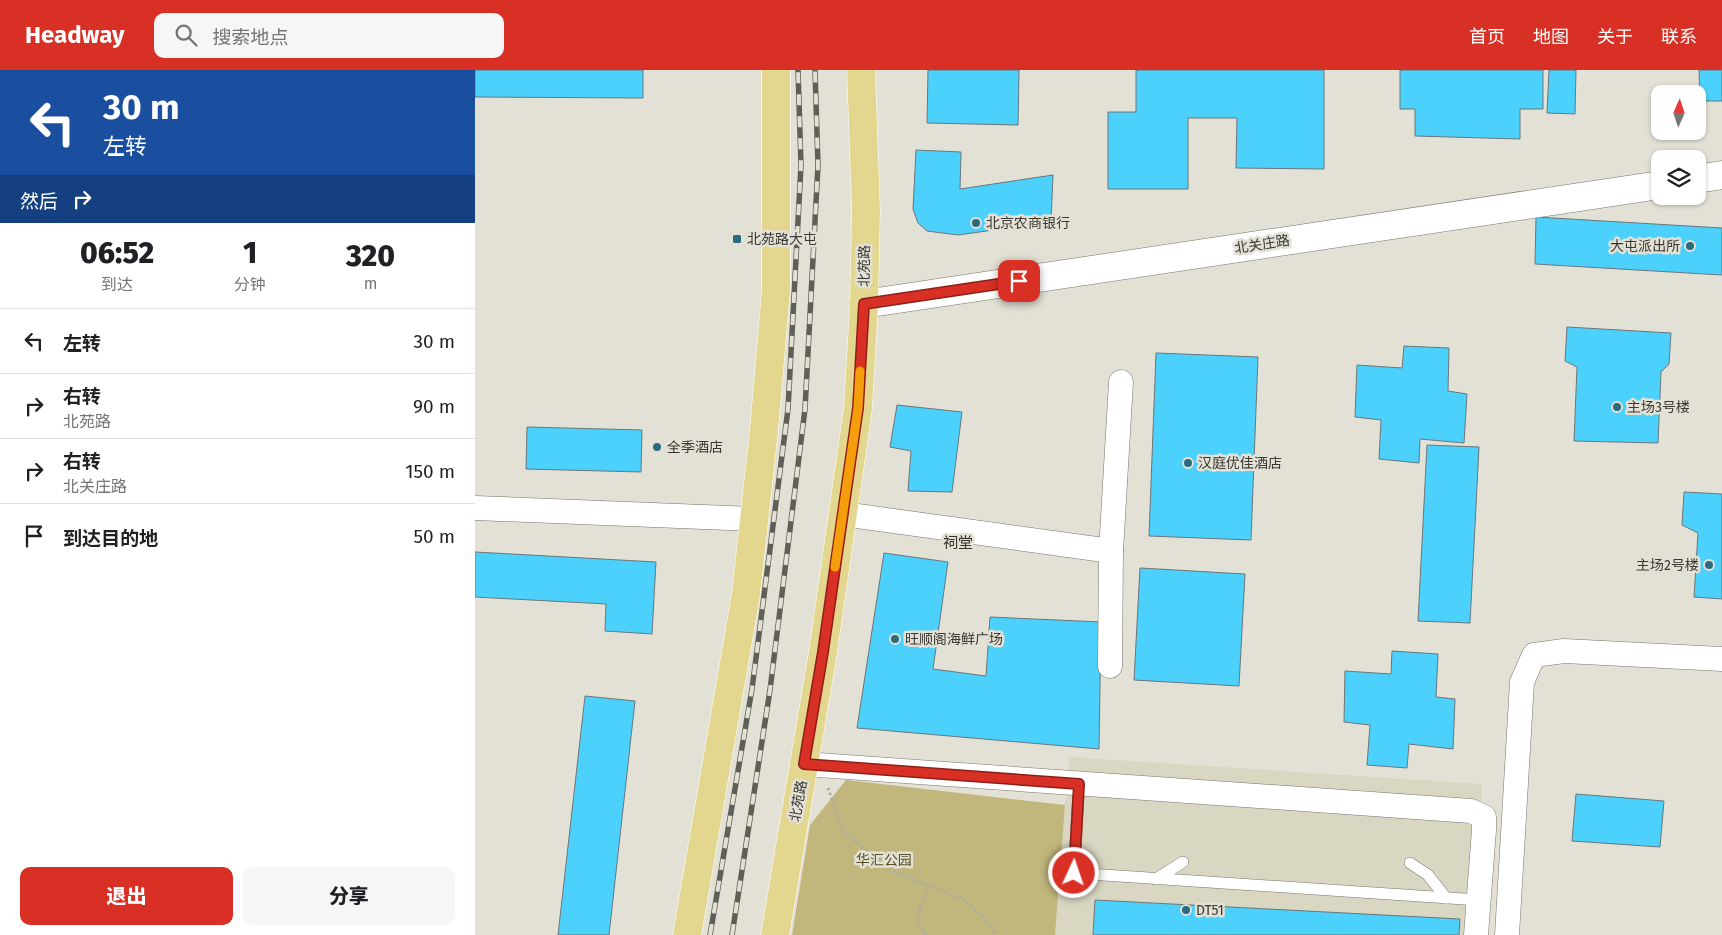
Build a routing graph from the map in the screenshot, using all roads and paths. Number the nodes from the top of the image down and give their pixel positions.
1 (777, 70) edge
2 (861, 70) edge
3 (1722, 175) edge
4 (1706, 178) edge
5 (1651, 186) edge
6 (864, 304) junction
7 (1121, 382) dead end
8 (475, 508) edge
9 (843, 514) junction
10 (755, 519) junction
11 (1111, 551) junction
12 (1722, 659) edge
13 (1111, 666) dead end
14 (815, 765) junction
15 (1079, 784) junction
16 (1183, 862) dead end
17 (1410, 863) dead end
18 (1157, 879) junction
19 (929, 887) junction
20 (1446, 898) junction
21 (1479, 900) junction
22 (687, 935) edge
23 (775, 935) edge
24 (927, 935) edge
25 (997, 935) edge
26 (1476, 935) edge
27 (1507, 935) edge

1 - 10 main road
2 - 6 main road, 北苑路
3 - 4 street
5 - 6 street, 北关庄路
6 - 9 main road, 北苑路
7 - 11 street
8 - 10 street
9 - 11 street
9 - 14 main road, 北苑路
10 - 22 main road
11 - 13 street
12 - 27 street
14 - 15 street
14 - 19 path
14 - 23 main road, 北苑路
15 - 18 lane
15 - 21 street
16 - 18 lane
17 - 20 lane
18 - 20 lane
19 - 24 path
19 - 25 path
20 - 21 lane
21 - 26 street

